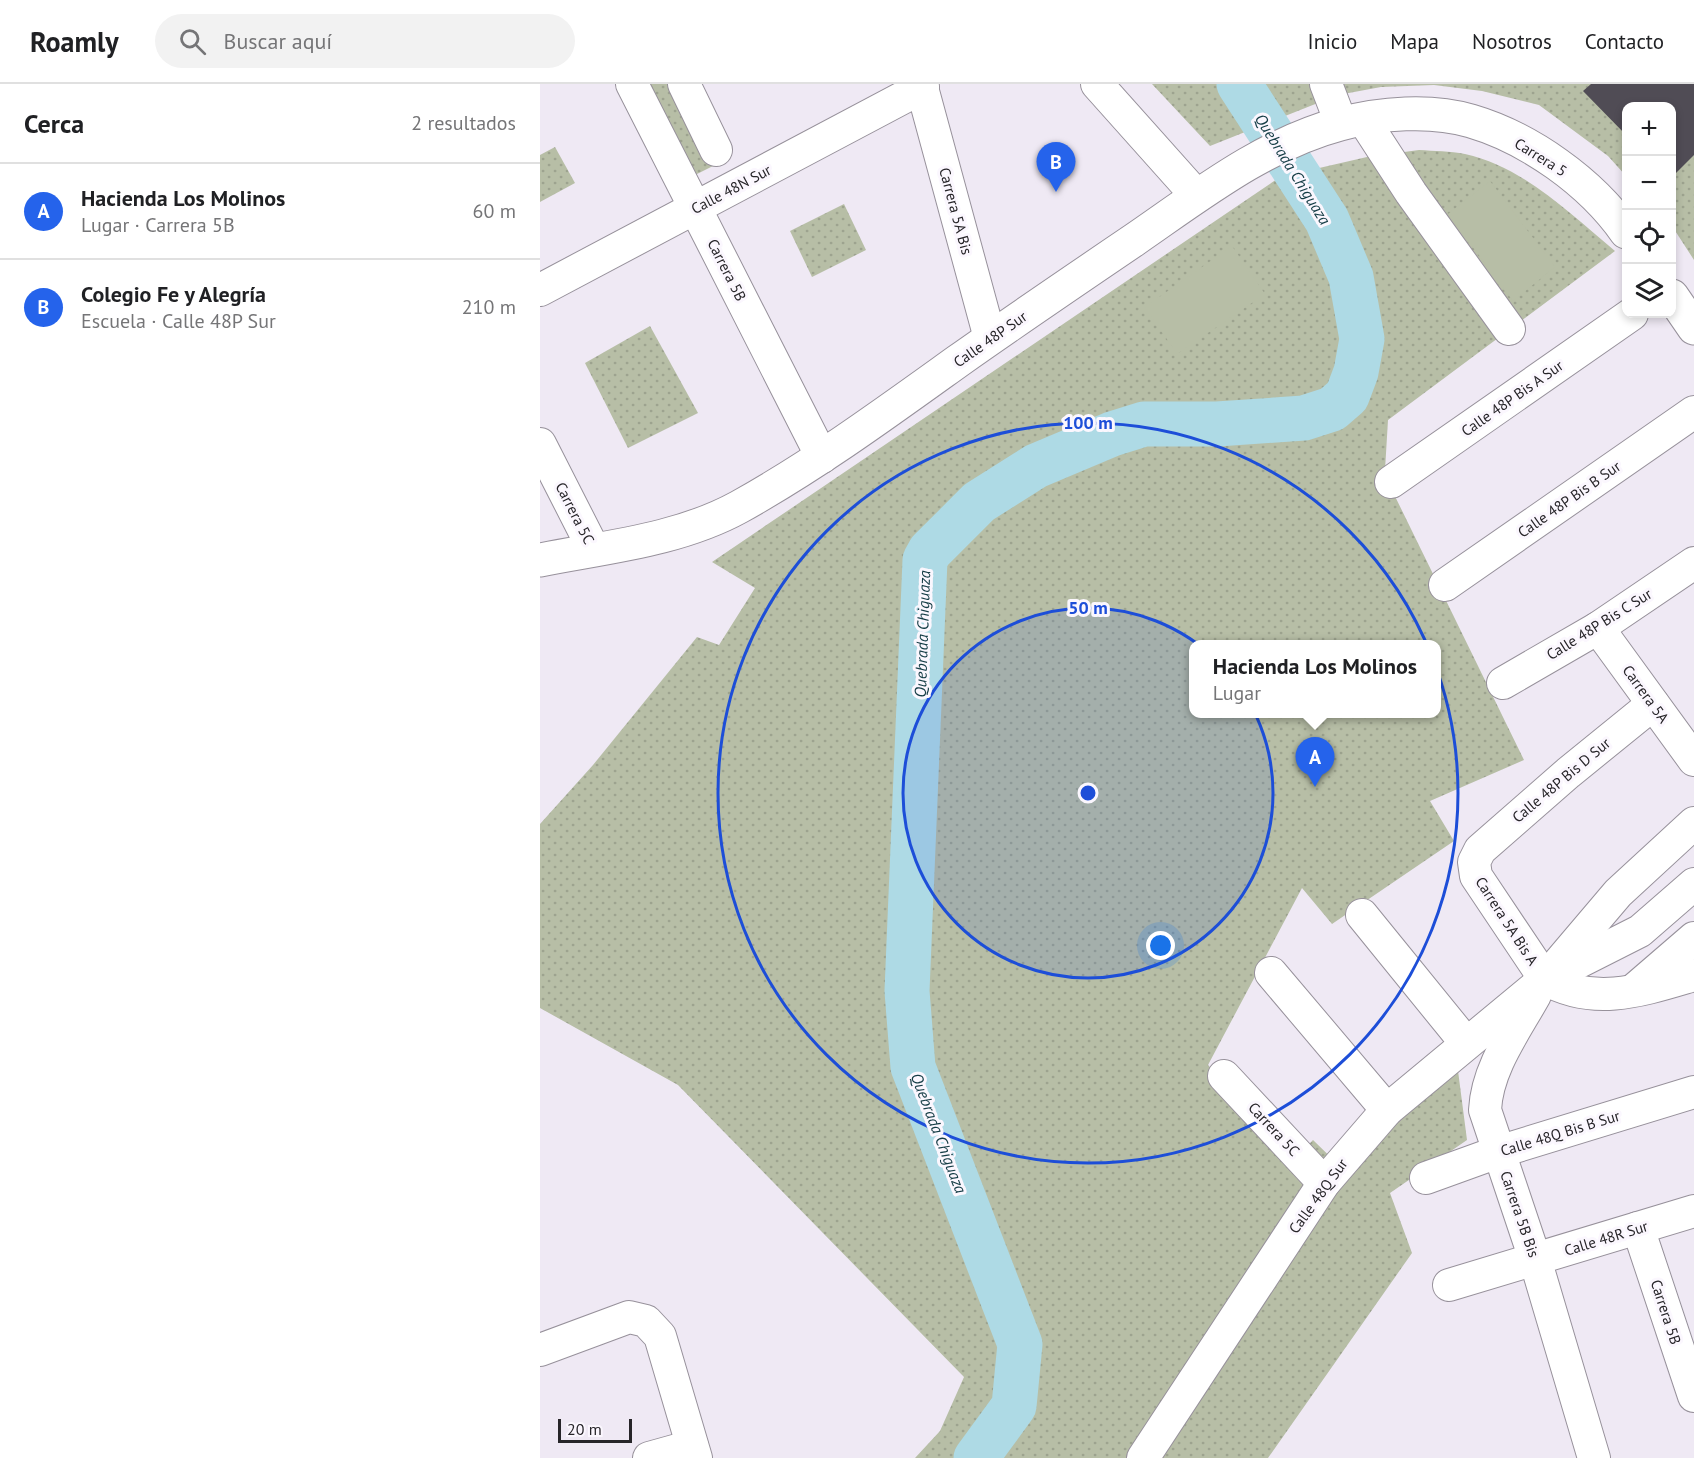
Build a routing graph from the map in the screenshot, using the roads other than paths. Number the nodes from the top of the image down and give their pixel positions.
1 (632, 84) edge
2 (684, 84) edge
3 (1097, 84) edge
4 (1326, 84) edge
5 (922, 85) edge
6 (1435, 115) joint
7 (1338, 125) junction
8 (716, 150) dead end
9 (1197, 196) junction
10 (695, 208) junction
11 (1622, 227) edge
12 (540, 290) edge
13 (1676, 303) edge
14 (1626, 318) edge
15 (1694, 328) edge
16 (1509, 329) dead end
17 (990, 338) junction
18 (1694, 412) edge
19 (540, 444) edge
20 (822, 457) junction
21 (1391, 482) dead end
22 (594, 550) junction
23 (540, 560) edge
24 (1694, 565) edge
25 (1445, 585) dead end
26 (1598, 628) junction
27 (1503, 683) dead end
28 (1653, 704) junction
29 (1694, 760) edge
30 (1694, 823) edge
31 (1474, 862) joint
32 (1694, 884) edge
33 (1362, 915) dead end
34 (1694, 938) edge
35 (1271, 973) dead end
36 (1694, 975) edge
37 (1545, 979) junction
38 (1629, 993) junction
39 (1467, 1043) junction
40 (1224, 1076) dead end
41 (1694, 1092) edge
42 (1388, 1110) junction
43 (1498, 1152) junction
44 (1426, 1178) dead end
45 (1324, 1183) junction
46 (1694, 1211) edge
47 (1638, 1228) junction
48 (1535, 1259) junction
49 (1449, 1285) dead end
50 (540, 1350) edge
51 (1694, 1396) edge
52 (694, 1452) edge
53 (649, 1458) edge
54 (1143, 1458) edge
55 (1594, 1458) edge

1 - 10 street, Carrera 5B
2 - 8 street
3 - 9 street
4 - 7 street
5 - 10 street, Calle 48N Sur
5 - 17 street, Carrera 5A Bis
6 - 7 main road, Calle 48P Sur
6 - 11 main road, Carrera 5
7 - 9 main road, Calle 48P Sur
7 - 16 street
9 - 17 main road, Calle 48P Sur
10 - 12 street, Calle 48N Sur
10 - 20 street, Carrera 5B
13 - 15 main road
14 - 21 street, Calle 48P Bis A Sur
17 - 20 main road, Calle 48P Sur
18 - 25 street, Calle 48P Bis B Sur
19 - 22 street, Carrera 5C
20 - 22 main road, Calle 48P Sur
22 - 23 main road, Calle 48P Sur
24 - 26 street, Calle 48P Bis C Sur
26 - 27 street, Calle 48P Bis C Sur
26 - 28 street, Carrera 5A
28 - 29 street, Carrera 5A
28 - 31 street, Calle 48P Bis D Sur
30 - 37 street, Calle 48Q Sur
31 - 37 street, Carrera 5A Bis A
32 - 37 street, Calle 48Q Sur
33 - 39 street
34 - 38 street
35 - 42 street
36 - 38 street
37 - 38 street
37 - 39 street, Calle 48Q Sur
37 - 43 street, Carrera 5B Bis
39 - 42 street, Calle 48Q Sur
40 - 45 street, Carrera 5C
41 - 43 street, Calle 48Q Bis B Sur
42 - 45 street, Calle 48Q Sur
43 - 44 street, Calle 48Q Bis B Sur
43 - 48 street, Carrera 5B Bis
45 - 54 street, Calle 48Q Sur
46 - 47 street, Calle 48R Sur
47 - 48 street, Calle 48R Sur
47 - 51 street, Carrera 5B
48 - 49 street, Calle 48R Sur
48 - 55 street, Carrera 5B Bis
50 - 52 street
52 - 53 street

